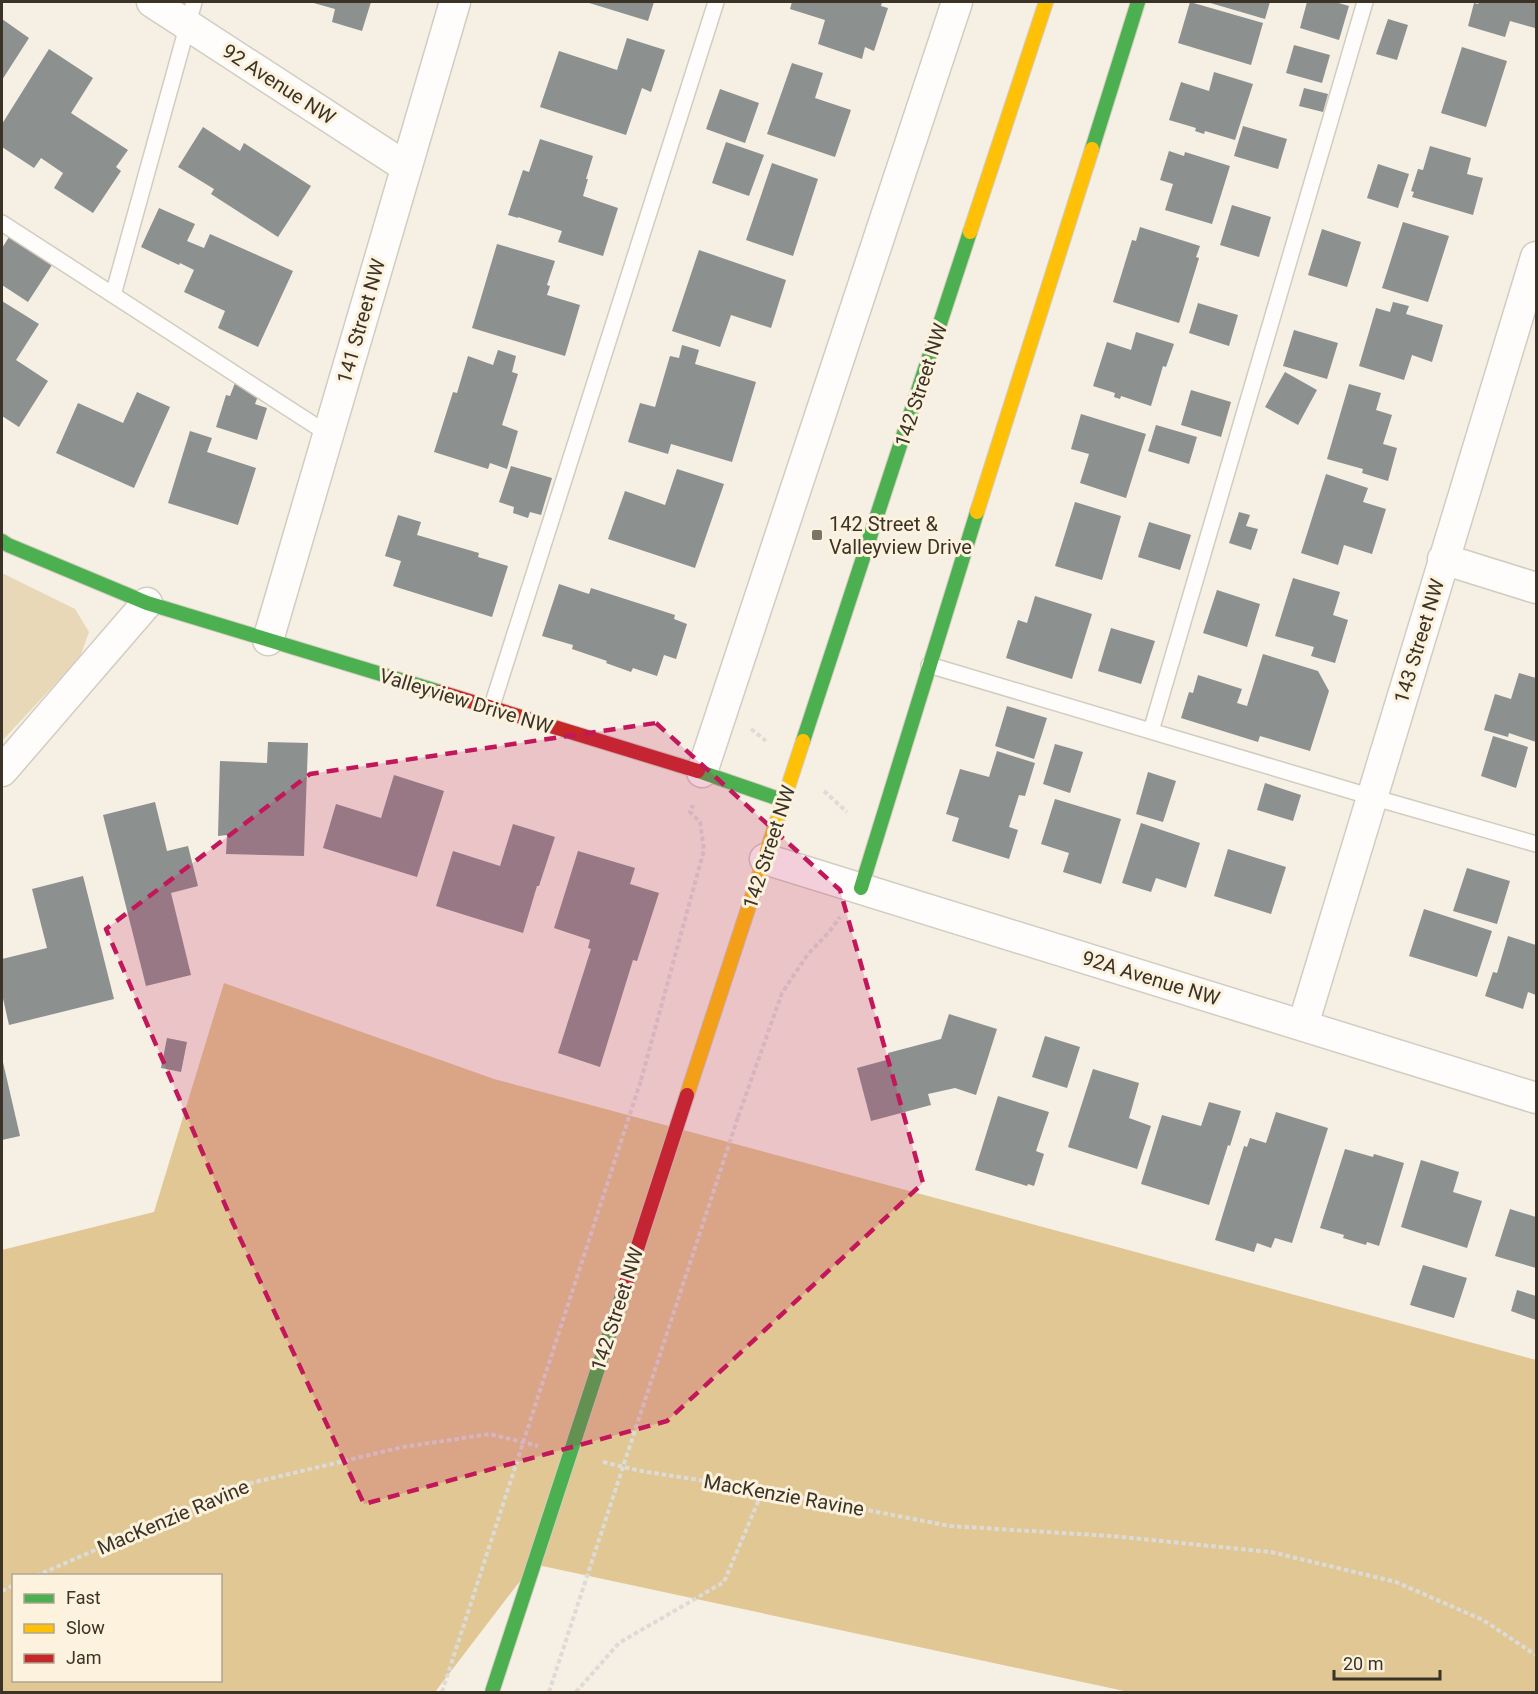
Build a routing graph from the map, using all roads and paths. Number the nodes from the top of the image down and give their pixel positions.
1 (152, 2) edge
2 (455, 2) edge
3 (716, 2) edge
4 (957, 2) edge
5 (1046, 2) edge
6 (1138, 2) edge
7 (1365, 2) edge
8 (191, 13) edge
9 (406, 167) junction
10 (2, 224) edge
11 (1536, 257) edge
12 (113, 295) junction
13 (328, 434) junction
14 (2, 540) edge
15 (1443, 559) junction
16 (1536, 588) edge
17 (147, 603) junction
18 (268, 640) junction
19 (929, 665) junction
20 (491, 709) junction
21 (1151, 731) junction
22 (2, 771) edge
23 (702, 772) junction
24 (1372, 797) junction
25 (785, 801) junction
26 (1536, 844) edge
27 (765, 858) junction
28 (861, 888) junction
29 (1303, 1025) junction
30 (1536, 1098) edge
31 (548, 1449) dead end
32 (594, 1460) dead end
33 (763, 1490) junction
34 (38, 1574) edge
35 (1536, 1655) edge
36 (442, 1692) edge
37 (492, 1692) edge
38 (549, 1692) edge
39 (576, 1692) edge

1 - 8 street, 92 Avenue NW
2 - 9 street, 141 Street NW
3 - 20 lane
4 - 23 street
5 - 25 main road, 142 Street NW
6 - 19 main road
7 - 21 lane
8 - 9 street, 92 Avenue NW
8 - 12 lane
9 - 13 street, 141 Street NW
10 - 12 lane
11 - 15 street, 143 Street NW
12 - 13 lane
13 - 18 street, 141 Street NW
14 - 17 main road, Valleyview Drive NW
15 - 16 street
15 - 24 street, 143 Street NW
17 - 18 main road, Valleyview Drive NW
17 - 22 street
18 - 20 main road, Valleyview Drive NW
19 - 21 lane
19 - 28 main road
20 - 23 main road, Valleyview Drive NW
21 - 24 lane
23 - 25 main road, Valleyview Drive NW
23 - 36 path, bridge
24 - 26 lane
24 - 29 street, 143 Street NW
25 - 27 main road, 142 Street NW
27 - 28 street, 92A Avenue NW
27 - 37 main road, 142 Street NW, bridge
28 - 29 street, 92A Avenue NW
28 - 38 path, bridge
29 - 30 street, 92A Avenue NW
31 - 34 path, MacKenzie Ravine
32 - 33 path, MacKenzie Ravine
33 - 35 path, MacKenzie Ravine
33 - 39 path

